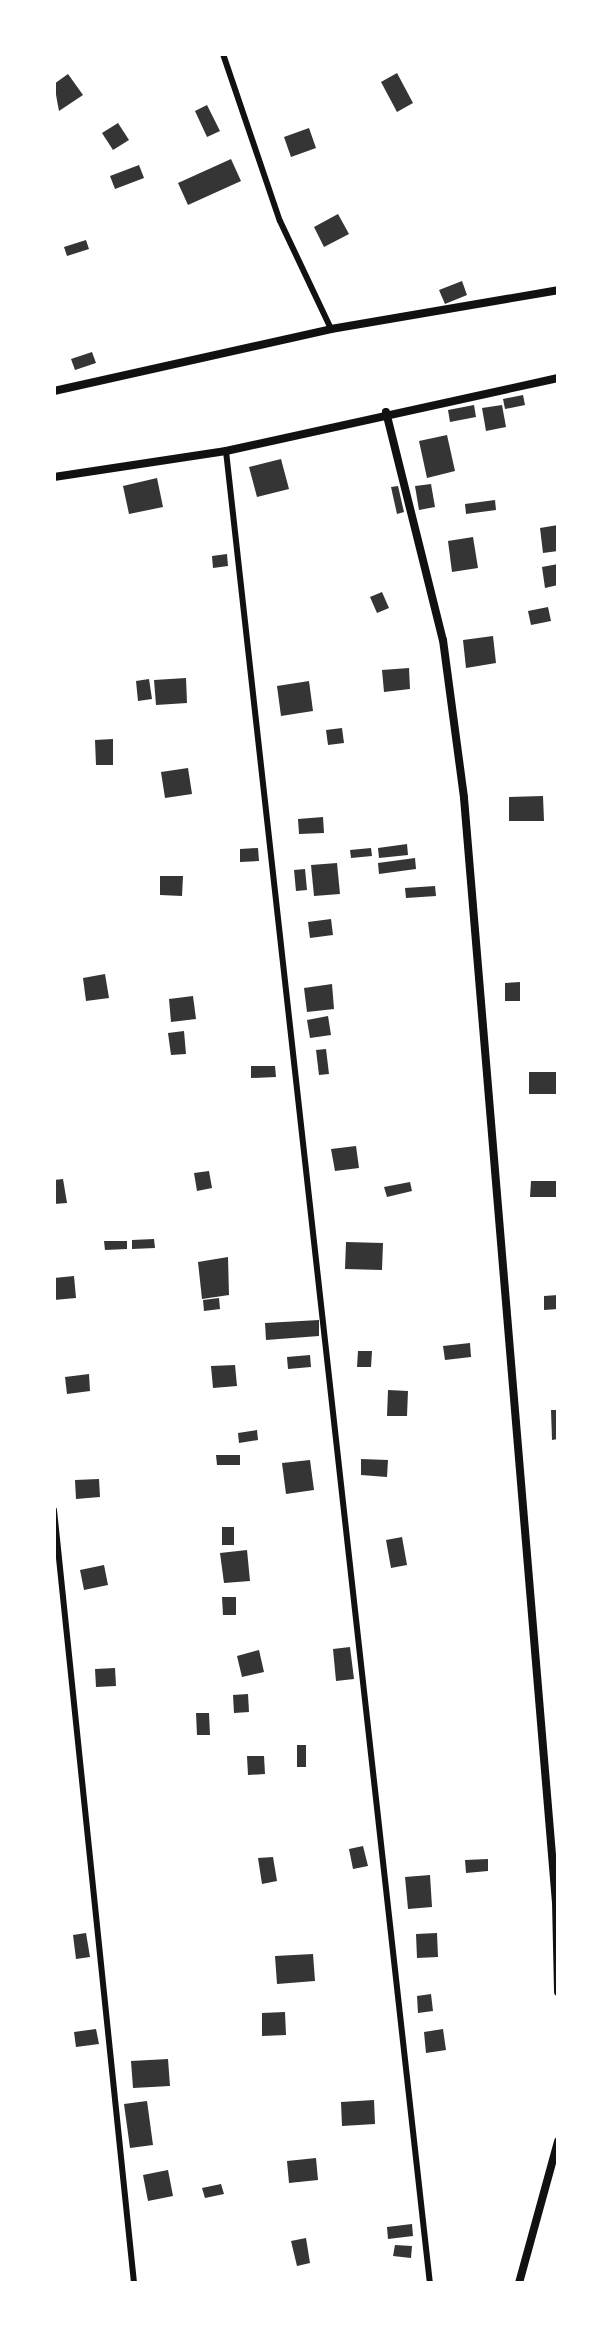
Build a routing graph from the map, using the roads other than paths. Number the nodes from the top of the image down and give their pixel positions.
1 (223, 54) edge
2 (558, 290) edge
3 (331, 329) junction
4 (558, 378) edge
5 (54, 391) edge
6 (386, 412) junction
7 (226, 451) junction
8 (54, 477) edge
9 (54, 1510) edge
10 (558, 1992) edge
11 (558, 2141) edge
12 (134, 2283) edge
13 (430, 2283) edge
14 (519, 2283) edge

1 - 3 lane
2 - 3 street
3 - 5 street
4 - 6 street
6 - 7 street
6 - 10 street
7 - 8 street
7 - 13 lane
9 - 12 lane
11 - 14 street

